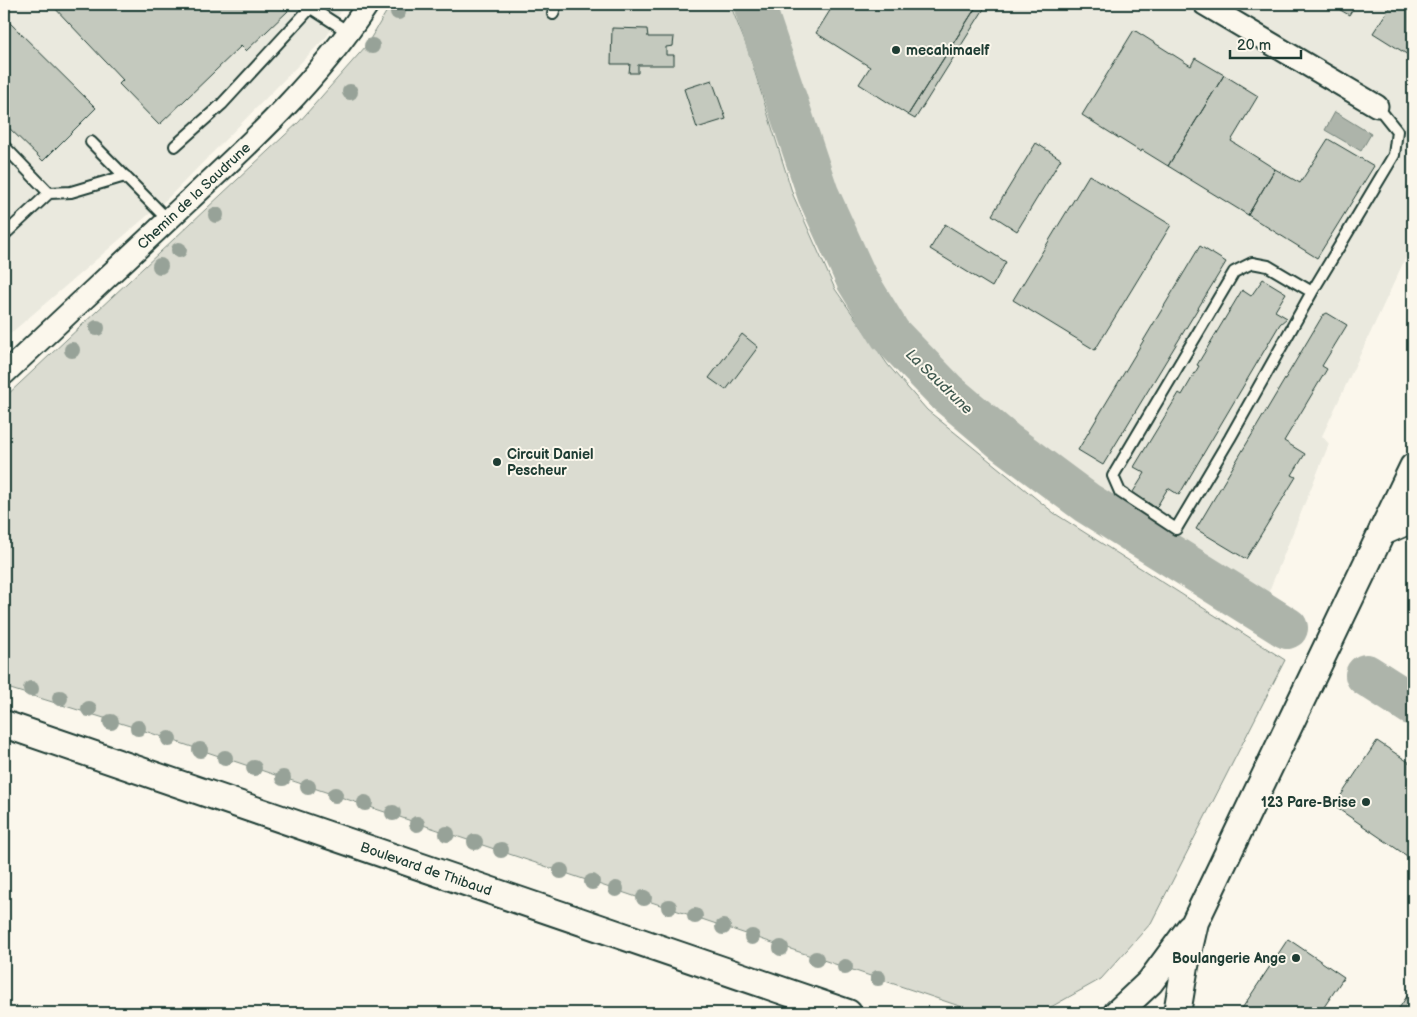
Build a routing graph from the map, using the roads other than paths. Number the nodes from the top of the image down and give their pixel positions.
1 (368, 4) edge
2 (1204, 4) edge
3 (313, 6) edge
4 (350, 33) junction
5 (1377, 106) joint
6 (91, 142) dead end
7 (4, 146) edge
8 (175, 146) dead end
9 (125, 176) junction
10 (49, 193) junction
11 (168, 220) junction
12 (4, 235) edge
13 (1312, 292) junction
14 (4, 374) edge
15 (1413, 467) edge
16 (1413, 510) edge
17 (1383, 531) junction
18 (4, 724) edge
19 (1196, 922) junction
20 (848, 1013) edge
21 (1117, 1013) edge
22 (1177, 1013) edge

1 - 4 street, Chemin de la Saudrune
2 - 5 street
3 - 4 lane
3 - 8 lane
4 - 11 street, Chemin de la Saudrune
5 - 13 lane
6 - 9 lane
7 - 10 lane
9 - 10 lane
9 - 11 lane
10 - 12 lane
11 - 14 street, Chemin de la Saudrune
13 - 13 lane
15 - 17 street
16 - 17 highway
17 - 19 street
18 - 20 street, Boulevard de Thibaud
19 - 21 street
19 - 22 street

